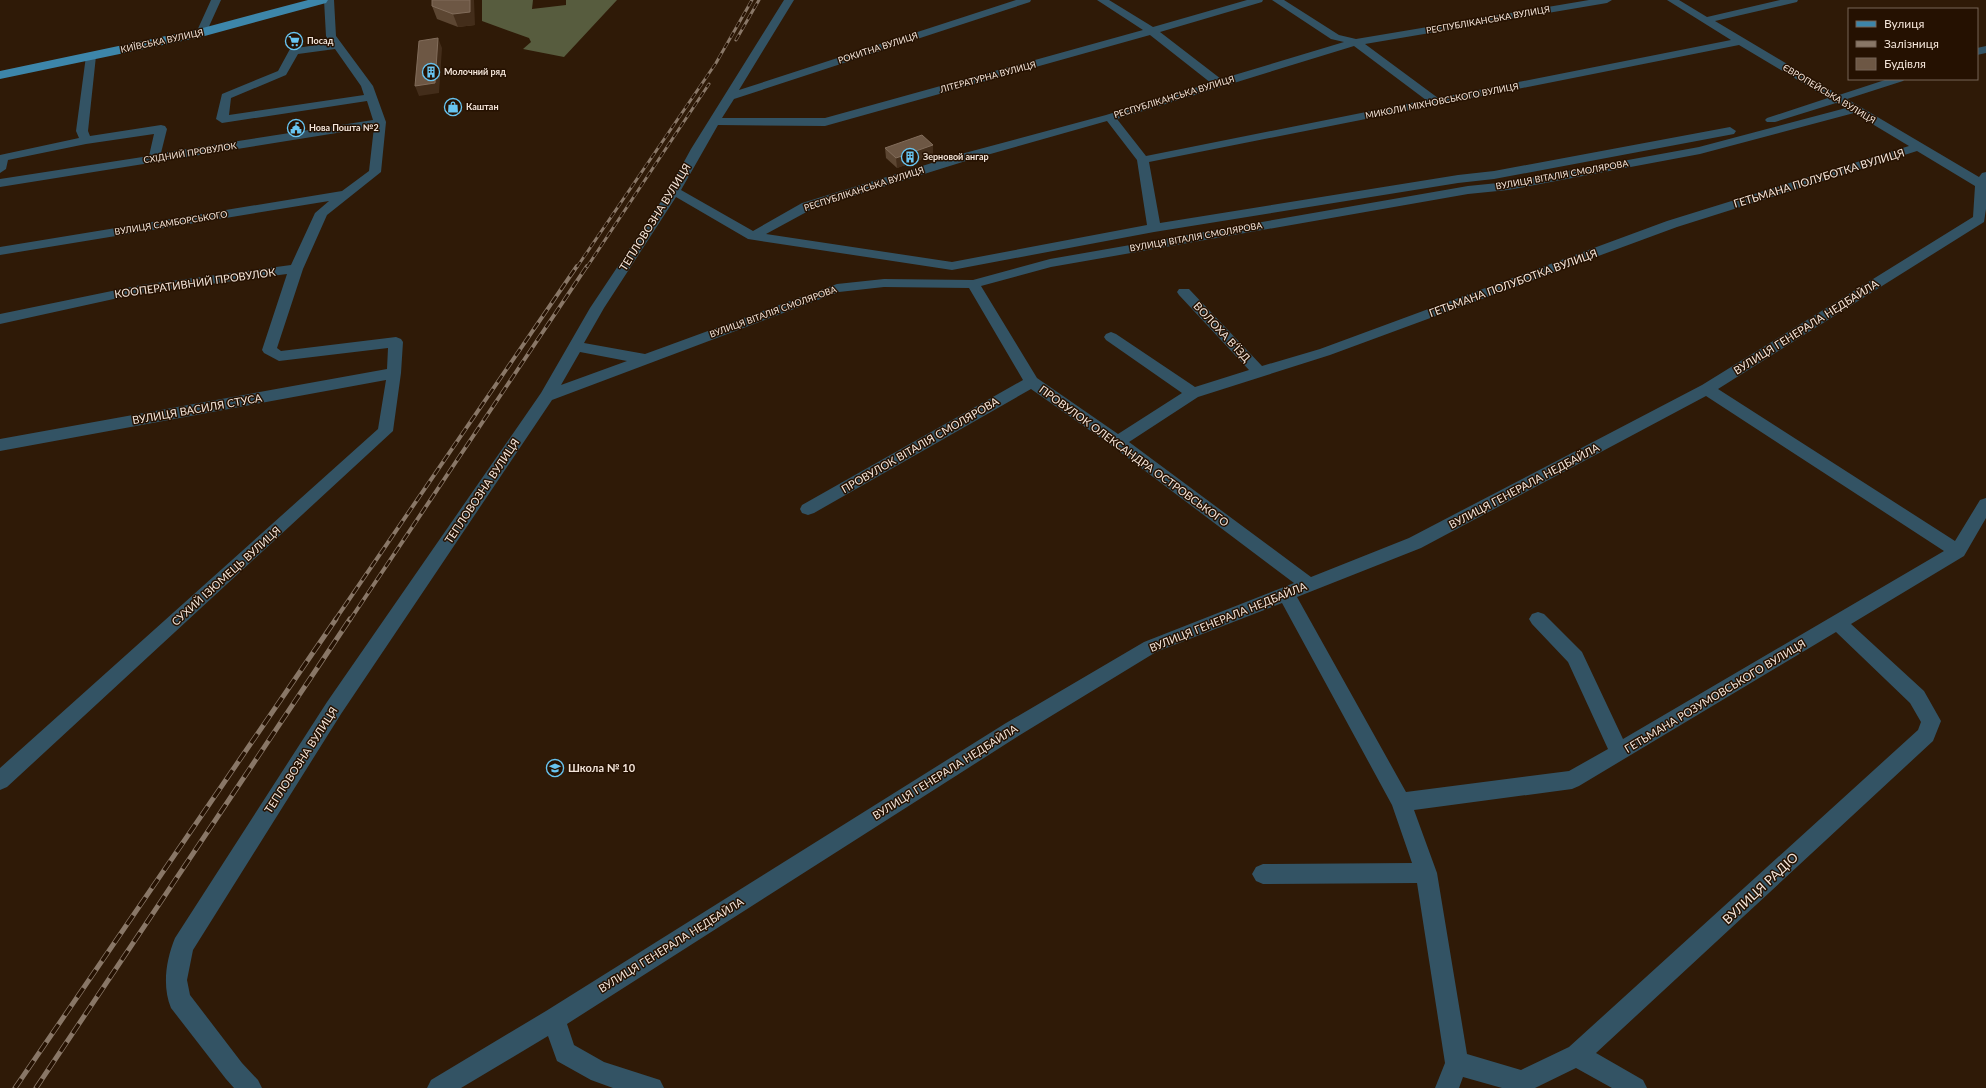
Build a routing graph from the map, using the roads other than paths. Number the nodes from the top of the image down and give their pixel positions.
1 (216, 0) edge
2 (322, 0) edge
3 (329, 0) edge
4 (789, 0) edge
5 (1026, 0) edge
6 (1102, 0) edge
7 (1258, 0) edge
8 (1277, 0) edge
9 (1607, 0) edge
10 (1672, 0) edge
11 (1793, 0) edge
12 (1706, 20) junction
13 (1152, 31) junction
14 (201, 33) junction
15 (1741, 41) junction
16 (1356, 42) junction
17 (337, 45) junction
18 (91, 56) junction
19 (0, 75) edge
20 (1896, 80) edge
21 (1220, 84) junction
22 (731, 96) junction
23 (371, 97) junction
24 (1839, 99) junction
25 (1436, 102) junction
26 (1856, 109) junction
27 (1110, 117) junction
28 (714, 121) junction
29 (380, 122) junction
30 (84, 136) junction
31 (1918, 147) junction
32 (154, 158) junction
33 (1143, 160) junction
34 (0, 168) edge
35 (1984, 182) edge
36 (0, 183) edge
37 (674, 191) junction
38 (343, 195) junction
39 (1982, 219) edge
40 (1154, 228) junction
41 (753, 236) junction
42 (0, 251) edge
43 (296, 269) junction
44 (973, 284) junction
45 (1184, 292) dead end
46 (0, 319) edge
47 (1111, 337) dead end
48 (576, 346) junction
49 (646, 360) junction
50 (1259, 372) junction
51 (394, 373) junction
52 (1032, 382) junction
53 (1707, 388) junction
54 (1193, 393) junction
55 (547, 396) junction
56 (1118, 442) junction
57 (0, 445) edge
58 (1986, 504) edge
59 (808, 509) dead end
60 (1958, 551) junction
61 (1309, 585) junction
62 (1286, 594) junction
63 (1538, 619) dead end
64 (1838, 623) junction
65 (1619, 752) junction
66 (0, 781) edge
67 (1401, 802) junction
68 (1426, 873) junction
69 (1263, 874) dead end
70 (554, 1019) junction
71 (1578, 1055) junction
72 (1456, 1063) junction
73 (250, 1088) edge
74 (440, 1088) edge
75 (652, 1088) edge
76 (1447, 1088) edge
77 (1635, 1088) edge

1 - 14 street
2 - 14 main road, КИЇВСЬКА ВУЛИЦЯ
3 - 17 street
4 - 22 street, ТЕПЛОВОЗНА ВУЛИЦЯ
5 - 22 street, РОКИТНА ВУЛИЦЯ
6 - 13 street
7 - 13 street, ЛІТЕРАТУРНА ВУЛИЦЯ
8 - 16 street
9 - 16 street, РЕСПУБЛІКАНСЬКА ВУЛИЦЯ
10 - 12 street, ЄВРОПЕЙСЬКА ВУЛИЦЯ
11 - 12 street
12 - 15 street, ЄВРОПЕЙСЬКА ВУЛИЦЯ
13 - 21 street
13 - 28 street, ЛІТЕРАТУРНА ВУЛИЦЯ
14 - 18 main road, КИЇВСЬКА ВУЛИЦЯ
15 - 24 street, ЄВРОПЕЙСЬКА ВУЛИЦЯ
15 - 25 street, МИКОЛИ МІХНОВСЬКОГО ВУЛИЦЯ
16 - 21 street, РЕСПУБЛІКАНСЬКА ВУЛИЦЯ
16 - 25 street
17 - 23 street
17 - 23 street
18 - 19 main road, КИЇВСЬКА ВУЛИЦЯ
18 - 30 street
20 - 24 street
21 - 27 street, РЕСПУБЛІКАНСЬКА ВУЛИЦЯ
22 - 28 street, ТЕПЛОВОЗНА ВУЛИЦЯ
23 - 29 street
24 - 26 street, ЄВРОПЕЙСЬКА ВУЛИЦЯ
24 - 40 street, ВУЛИЦЯ ВІТАЛІЯ СМОЛЯРОВА
25 - 33 street, МИКОЛИ МІХНОВСЬКОГО ВУЛИЦЯ
26 - 31 street, ЄВРОПЕЙСЬКА ВУЛИЦЯ
26 - 44 street, ВУЛИЦЯ ВІТАЛІЯ СМОЛЯРОВА
27 - 33 street
27 - 41 street, РЕСПУБЛІКАНСЬКА ВУЛИЦЯ
28 - 37 street, ТЕПЛОВОЗНА ВУЛИЦЯ
29 - 32 street, СХІДНИЙ ПРОВУЛОК
29 - 38 street
30 - 32 street
30 - 34 street
31 - 35 street, ЄВРОПЕЙСЬКА ВУЛИЦЯ
31 - 50 street, ГЕТЬМАНА ПОЛУБОТКА ВУЛИЦЯ
32 - 36 street, СХІДНИЙ ПРОВУЛОК
33 - 40 street
35 - 39 street, ВУЛИЦЯ ГЕНЕРАЛА НЕДБАЙЛА
37 - 41 street, ВУЛИЦЯ ВІТАЛІЯ СМОЛЯРОВА
37 - 48 street, ТЕПЛОВОЗНА ВУЛИЦЯ
38 - 42 street, ВУЛИЦЯ САМБОРСЬКОГО
38 - 43 street
39 - 53 street, ВУЛИЦЯ ГЕНЕРАЛА НЕДБАЙЛА
40 - 41 street, ВУЛИЦЯ ВІТАЛІЯ СМОЛЯРОВА
43 - 46 street, КООПЕРАТИВНИЙ ПРОВУЛОК
43 - 51 street, СУХИЙ ІЗЮМЕЦЬ ВУЛИЦЯ
44 - 49 street, ВУЛИЦЯ ВІТАЛІЯ СМОЛЯРОВА
44 - 52 street, ПРОВУЛОК ОЛЕКСАНДРА ОСТРОВСЬКОГО
45 - 50 street, ВОЛОХА В’ЇЗД
47 - 54 street
48 - 49 street
48 - 55 street, ТЕПЛОВОЗНА ВУЛИЦЯ
49 - 55 street, ВУЛИЦЯ ВІТАЛІЯ СМОЛЯРОВА
50 - 54 street, ГЕТЬМАНА ПОЛУБОТКА ВУЛИЦЯ
51 - 57 street, ВУЛИЦЯ ВАСИЛЯ СТУСА
51 - 66 street, СУХИЙ ІЗЮМЕЦЬ ВУЛИЦЯ
52 - 56 street, ПРОВУЛОК ОЛЕКСАНДРА ОСТРОВСЬКОГО
52 - 59 street, ПРОВУЛОК ВІТАЛІЯ СМОЛЯРОВА
53 - 60 street
53 - 61 street, ВУЛИЦЯ ГЕНЕРАЛА НЕДБАЙЛА
54 - 56 street, ГЕТЬМАНА ПОЛУБОТКА ВУЛИЦЯ
55 - 73 street, ТЕПЛОВОЗНА ВУЛИЦЯ
56 - 61 street, ПРОВУЛОК ОЛЕКСАНДРА ОСТРОВСЬКОГО
58 - 60 street, ГЕТЬМАНА РОЗУМОВСЬКОГО ВУЛИЦЯ
60 - 64 street, ГЕТЬМАНА РОЗУМОВСЬКОГО ВУЛИЦЯ
61 - 62 street, ВУЛИЦЯ ГЕНЕРАЛА НЕДБАЙЛА
62 - 67 street
62 - 70 street, ВУЛИЦЯ ГЕНЕРАЛА НЕДБАЙЛА
63 - 65 street
64 - 65 street, ГЕТЬМАНА РОЗУМОВСЬКОГО ВУЛИЦЯ
64 - 71 street, ВУЛИЦЯ РАДІО
65 - 67 street, ГЕТЬМАНА РОЗУМОВСЬКОГО ВУЛИЦЯ
67 - 68 street
68 - 69 street
68 - 72 street
70 - 74 street, ВУЛИЦЯ ГЕНЕРАЛА НЕДБАЙЛА
70 - 75 street
71 - 72 street, ВУЛИЦЯ РАДІО
71 - 77 street
72 - 76 street

